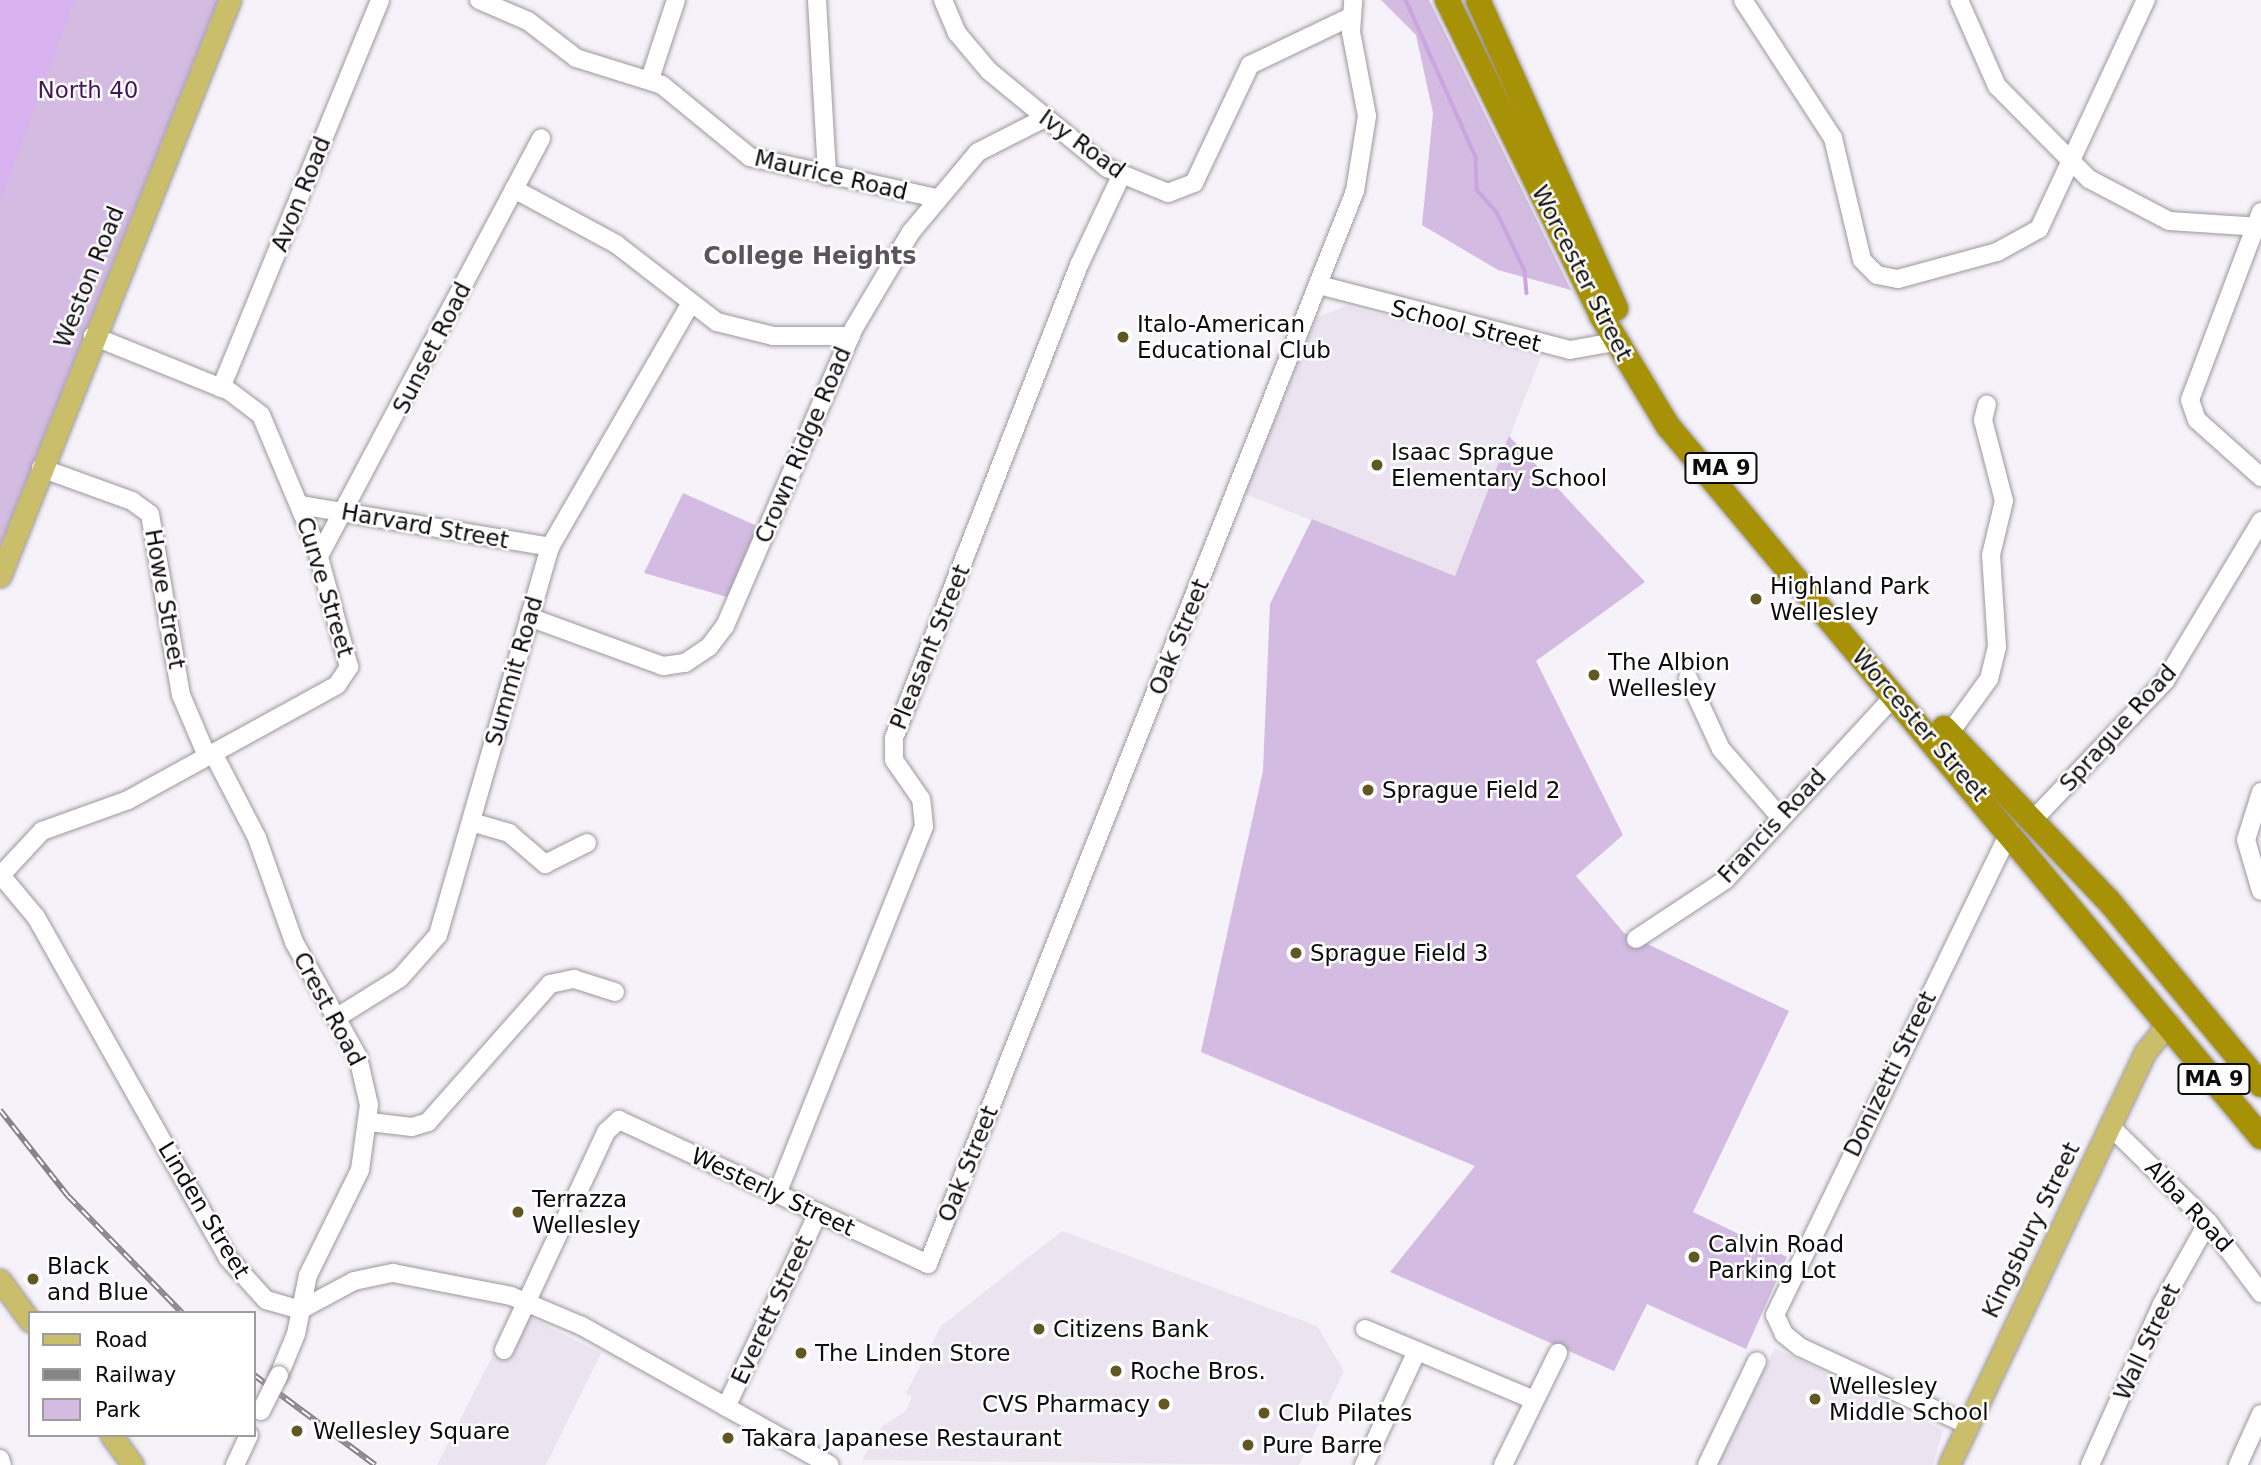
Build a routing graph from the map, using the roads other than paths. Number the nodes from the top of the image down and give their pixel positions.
1 (230, 0) edge
2 (380, 0) edge
3 (479, 0) edge
4 (676, 0) edge
5 (817, 0) edge
6 (943, 0) edge
7 (1447, 0) edge
8 (1478, 0) edge
9 (1743, 0) edge
10 (1959, 0) edge
11 (2146, 0) edge
12 (1351, 8) edge
13 (650, 79) junction
14 (1045, 118) junction
15 (541, 138) dead end
16 (2073, 166) junction
17 (827, 176) junction
18 (1121, 176) junction
19 (514, 189) junction
20 (936, 198) junction
21 (2259, 222) edge
22 (1319, 285) junction
23 (689, 306) junction
24 (850, 335) junction
25 (93, 336) junction
26 (1615, 342) junction
27 (221, 387) junction
28 (1987, 404) dead end
29 (41, 468) junction
30 (2261, 477) edge
31 (300, 505) junction
32 (347, 512) junction
33 (2261, 522) edge
34 (550, 548) junction
35 (319, 556) junction
36 (0, 576) edge
37 (528, 617) junction
38 (1688, 678) dead end
39 (1894, 696) junction
40 (1949, 734) junction
41 (210, 754) junction
42 (2261, 792) edge
43 (1781, 818) junction
44 (2033, 820) junction
45 (471, 822) junction
46 (2010, 831) junction
47 (587, 843) dead end
48 (2074, 862) junction
49 (0, 874) edge
50 (2051, 879) junction
51 (2261, 891) edge
52 (1636, 939) dead end
53 (615, 992) dead end
54 (336, 1017) junction
55 (2169, 1023) junction
56 (2261, 1085) edge
57 (370, 1122) junction
58 (2109, 1126) junction
59 (2261, 1137) edge
60 (777, 1194) junction
61 (818, 1213) junction
62 (2208, 1222) junction
63 (928, 1264) joint
64 (0, 1280) edge
65 (2261, 1293) edge
66 (526, 1301) junction
67 (300, 1310) junction
68 (28, 1318) edge
69 (1365, 1329) dead end
70 (504, 1350) dead end
71 (1417, 1351) junction
72 (1558, 1353) dead end
73 (1757, 1361) dead end
74 (1534, 1400) junction
75 (726, 1407) junction
76 (2261, 1414) edge
77 (258, 1418) edge
78 (1968, 1425) junction
79 (112, 1437) edge
80 (248, 1437) edge
81 (0, 1458) edge
82 (128, 1463) edge
83 (2, 1465) edge
84 (235, 1465) edge
85 (830, 1465) edge
86 (1364, 1465) edge
87 (1503, 1465) edge
88 (1707, 1465) edge
89 (1949, 1465) edge
90 (2090, 1465) edge
91 (2238, 1465) edge

1 - 25 main road, Weston Road
2 - 27 street, Avon Road
3 - 13 street, Maurice Road
4 - 13 street
5 - 17 street
6 - 14 street, Ivy Road
7 - 26 highway, Worcester Street / MA 9
8 - 40 highway, Worcester Street / MA 9
9 - 16 street
10 - 16 street
11 - 16 street
12 - 18 street, Ivy Road
12 - 22 street, Oak Street
13 - 17 street, Maurice Road
14 - 18 street, Ivy Road
14 - 20 street, Crown Ridge Road
15 - 19 street, Sunset Road
16 - 21 street
17 - 20 street, Maurice Road
18 - 60 street, Pleasant Street
19 - 23 street
19 - 32 street, Sunset Road
20 - 24 street, Crown Ridge Road
21 - 30 street
22 - 26 street, School Street
22 - 63 street, Oak Street
23 - 24 street
23 - 34 street, Summit Road
24 - 37 street, Crown Ridge Road
25 - 27 street, Curve Street
25 - 29 main road, Weston Road
26 - 39 highway, Worcester Street / MA 9
27 - 31 street, Curve Street
28 - 40 street
29 - 36 main road, Weston Road
29 - 41 street, Howe Street
31 - 32 street, Harvard Street
31 - 35 street, Curve Street
32 - 34 street, Harvard Street
32 - 35 street, Sunset Road
33 - 44 street, Sprague Road
34 - 37 street, Summit Road
35 - 41 street, Curve Street
37 - 45 street, Summit Road
38 - 43 street
39 - 43 street, Francis Road
39 - 46 highway, Worcester Street / MA 9
40 - 44 highway, Worcester Street / MA 9
41 - 49 street, Curve Street
41 - 54 street, Crest Road
42 - 51 street
43 - 52 street, Francis Road
44 - 48 highway, Worcester Street / MA 9
45 - 47 street
45 - 54 street, Summit Road
46 - 50 highway, Worcester Street / MA 9
46 - 78 street, Donizetti Street
48 - 50 highway
48 - 56 highway, Worcester Street / MA 9
49 - 67 street, Linden Street
50 - 55 highway, Worcester Street / MA 9
53 - 57 street
54 - 57 street, Crest Road
55 - 58 main road, Kingsbury Street
55 - 59 highway, Worcester Street / MA 9
57 - 67 street, Crest Road
58 - 62 street, Alba Road
58 - 78 main road, Kingsbury Street
60 - 61 street, Westerly Street
60 - 66 street, Westerly Street
61 - 63 street, Westerly Street
61 - 75 street, Everett Street
62 - 65 street, Alba Road
62 - 90 street, Wall Street
64 - 68 main road
66 - 67 street
66 - 70 street
66 - 75 street
67 - 77 street, Crest Road, bridge
69 - 71 street
71 - 74 street
71 - 86 street
72 - 74 street
73 - 88 street
74 - 87 street
75 - 85 street
76 - 91 street
78 - 89 main road, Kingsbury Street
79 - 82 main road
80 - 84 street
81 - 83 street

